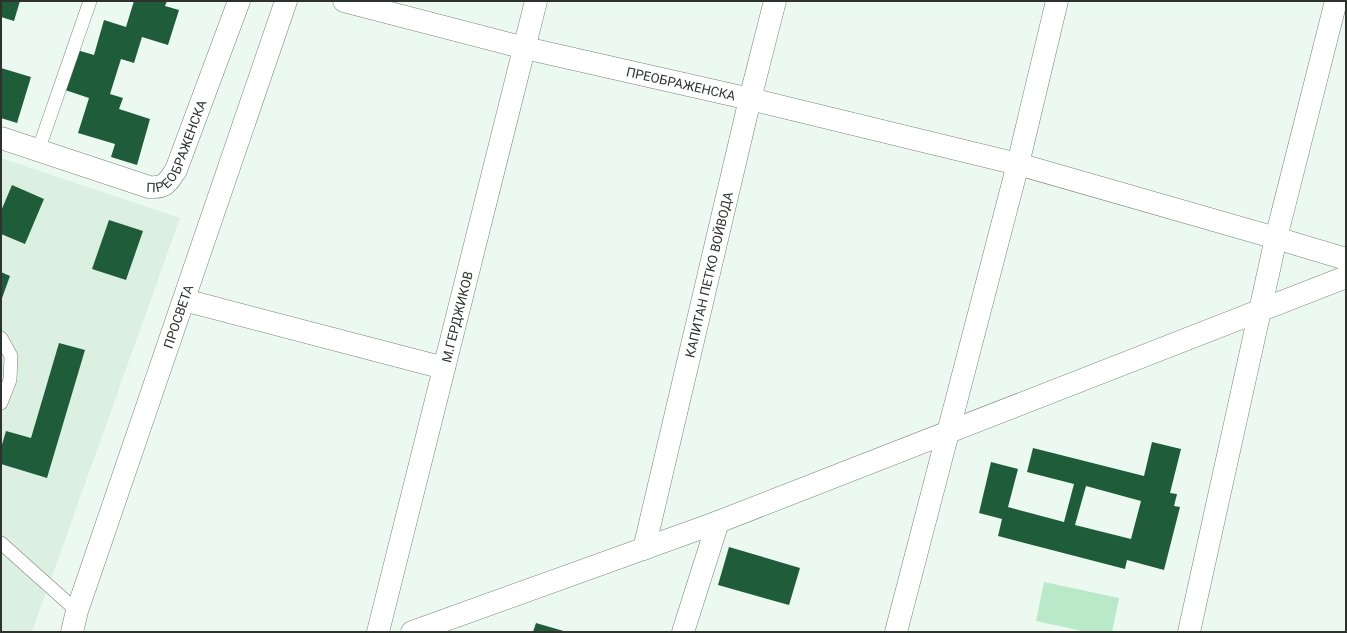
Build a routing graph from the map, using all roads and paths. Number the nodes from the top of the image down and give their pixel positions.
1 (90, 1) edge
2 (239, 1) edge
3 (286, 1) edge
4 (344, 1) edge
5 (536, 1) edge
6 (775, 1) edge
7 (1057, 1) edge
8 (1336, 1) edge
9 (525, 48) junction
10 (750, 99) junction
11 (1, 138) edge
12 (38, 151) junction
13 (1018, 164) junction
14 (1276, 238) junction
15 (1346, 259) edge
16 (1346, 277) edge
17 (184, 300) junction
18 (1260, 311) junction
19 (1, 338) edge
20 (444, 368) junction
21 (1, 403) edge
22 (947, 433) junction
23 (718, 522) junction
24 (1, 543) edge
25 (644, 549) junction
26 (77, 611) junction
27 (72, 632) edge
28 (378, 632) edge
29 (412, 632) edge
30 (684, 632) edge
31 (896, 632) edge
32 (1189, 632) edge

1 - 12 lane
2 - 12 street, ПРЕОБРАЖЕНСКА
3 - 17 street, ПРОСВЕТА
4 - 9 street, ПРЕОБРАЖЕНСКА
5 - 9 street, М.ГЕРДЖИКОВ
6 - 10 street, КАПИТАН ПЕТКО ВОЙВОДА
7 - 13 street
8 - 14 street
9 - 10 street, ПРЕОБРАЖЕНСКА
9 - 20 street, М.ГЕРДЖИКОВ
10 - 13 street, ПРЕОБРАЖЕНСКА
10 - 25 street, КАПИТАН ПЕТКО ВОЙВОДА
11 - 12 street, ПРЕОБРАЖЕНСКА
13 - 14 street, ПРЕОБРАЖЕНСКА
13 - 22 street
14 - 15 street, ПРЕОБРАЖЕНСКА
14 - 18 street
16 - 18 street
17 - 20 street
17 - 26 street, ПРОСВЕТА
18 - 22 street
18 - 32 street
19 - 21 lane
20 - 28 street, М.ГЕРДЖИКОВ
22 - 23 street
22 - 31 street
23 - 25 street
23 - 30 street
24 - 26 lane
25 - 29 street
26 - 27 street, ПРОСВЕТА

